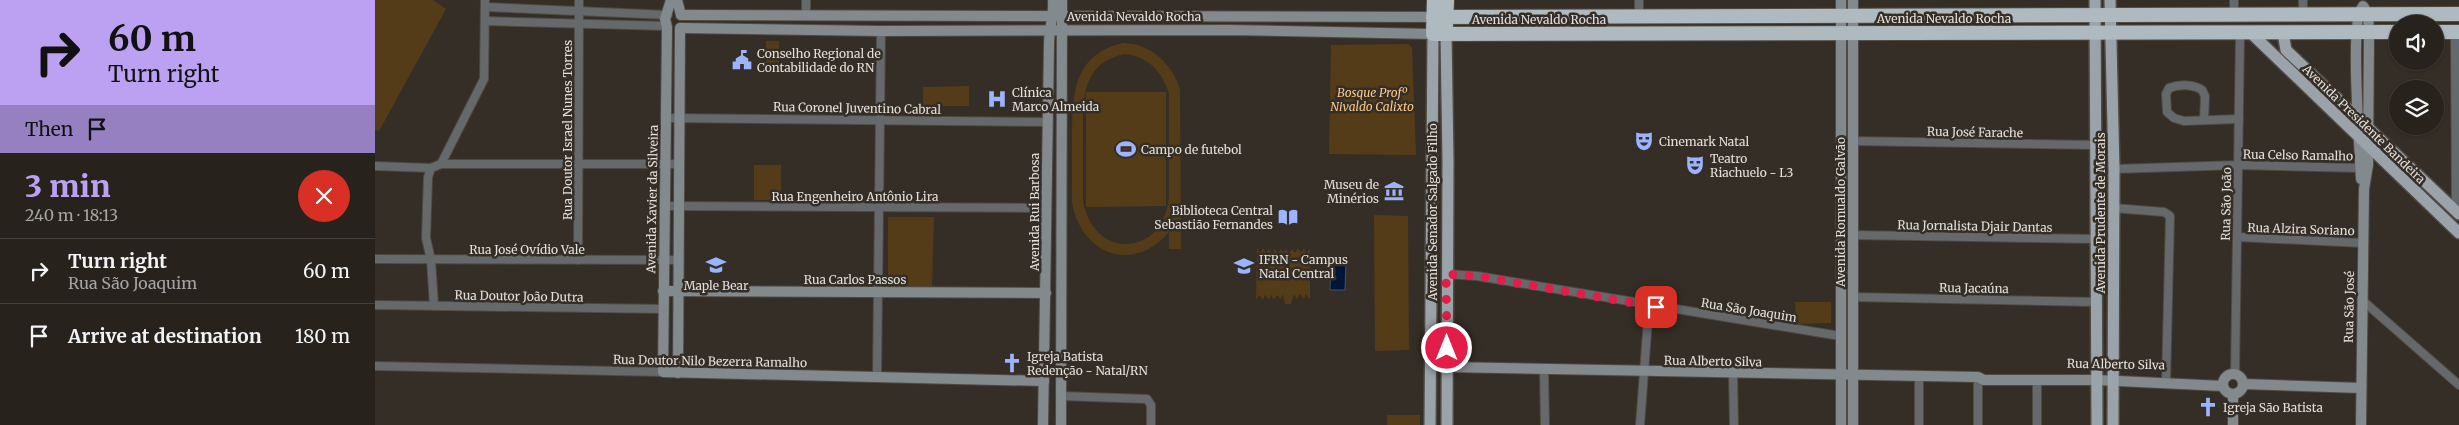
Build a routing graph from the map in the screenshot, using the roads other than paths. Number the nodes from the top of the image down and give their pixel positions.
1 (579, 0) edge
2 (671, 0) edge
3 (677, 0) edge
4 (806, 0) edge
5 (1053, 0) edge
6 (1061, 0) edge
7 (1433, 0) edge
8 (1447, 0) edge
9 (1639, 0) edge
10 (1841, 0) edge
11 (1853, 0) edge
12 (2095, 0) edge
13 (2110, 0) edge
14 (485, 3) edge
15 (2234, 7) edge
16 (2303, 7) edge
17 (2363, 9) edge
18 (579, 10) junction
19 (2103, 14) junction
20 (2459, 14) edge
21 (668, 15) junction
22 (681, 15) junction
23 (806, 16) junction
24 (1058, 16) junction
25 (1639, 16) junction
26 (1440, 17) junction
27 (1848, 17) junction
28 (485, 20) junction
29 (579, 24) junction
30 (667, 27) junction
31 (681, 28) junction
32 (881, 31) junction
33 (1049, 31) junction
34 (1062, 31) junction
35 (2389, 32) edge
36 (2444, 32) edge
37 (2457, 32) edge
38 (1848, 33) junction
39 (2104, 33) junction
40 (2246, 33) junction
41 (2363, 33) junction
42 (1440, 34) junction
43 (2283, 34) junction
44 (666, 118) junction
45 (680, 118) junction
46 (2239, 119) junction
47 (880, 120) junction
48 (2204, 120) junction
49 (2358, 120) junction
50 (1047, 122) junction
51 (2368, 129) junction
52 (2458, 139) edge
53 (1853, 142) junction
54 (2364, 143) junction
55 (2097, 145) junction
56 (578, 163) junction
57 (441, 164) junction
58 (665, 164) junction
59 (680, 164) junction
60 (2239, 164) junction
61 (375, 166) edge
62 (431, 168) junction
63 (2361, 168) junction
64 (2114, 169) junction
65 (2392, 170) junction
66 (1046, 177) junction
67 (1062, 180) junction
68 (2364, 189) junction
69 (1433, 191) junction
70 (1448, 191) junction
71 (1045, 194) junction
72 (1061, 199) junction
73 (2443, 199) junction
74 (665, 206) junction
75 (680, 206) junction
76 (879, 207) junction
77 (1046, 208) junction
78 (2113, 208) junction
79 (2457, 212) edge
80 (2459, 233) edge
81 (1852, 235) junction
82 (2238, 237) junction
83 (2098, 239) junction
84 (2363, 243) junction
85 (375, 259) edge
86 (431, 260) junction
87 (578, 260) junction
88 (679, 260) junction
89 (664, 261) junction
90 (1446, 274) junction
91 (678, 290) junction
92 (663, 291) junction
93 (878, 292) junction
94 (1046, 293) junction
95 (1852, 297) junction
96 (2362, 300) junction
97 (2097, 302) junction
98 (375, 306) edge
99 (434, 306) junction
100 (1649, 306) junction
101 (663, 309) junction
102 (1840, 336) junction
103 (1046, 353) junction
104 (1061, 356) junction
105 (375, 366) edge
106 (1447, 367) junction
107 (1544, 369) junction
108 (663, 372) junction
109 (678, 372) junction
110 (1643, 372) junction
111 (1733, 373) junction
112 (2235, 374) junction
113 (1852, 375) junction
114 (1840, 376) junction
115 (877, 377) junction
116 (1919, 377) junction
117 (1978, 378) junction
118 (2097, 378) junction
119 (2113, 378) junction
120 (2037, 380) junction
121 (2166, 380) junction
122 (1045, 381) junction
123 (2224, 383) junction
124 (2243, 384) junction
125 (2459, 385) edge
126 (2361, 388) junction
127 (2233, 394) junction
128 (1061, 396) junction
129 (1043, 425) edge
130 (1061, 425) edge
131 (1151, 425) edge
132 (1430, 425) edge
133 (1447, 425) edge
134 (1545, 425) edge
135 (1641, 425) edge
136 (1734, 425) edge
137 (1841, 425) edge
138 (1853, 425) edge
139 (1919, 425) edge
140 (1978, 425) edge
141 (2037, 425) edge
142 (2097, 425) edge
143 (2113, 425) edge
144 (2233, 425) edge
145 (2361, 425) edge

1 - 18 street, Rua Doutor Israel Nunes Torres
2 - 21 main road
3 - 22 main road
4 - 23 street
5 - 24 main road, Avenida Rui Barbosa
6 - 24 main road, Avenida Rui Barbosa
7 - 26 highway, Avenida Senador Salgado Filho
8 - 26 highway, Avenida Senador Salgado Filho
9 - 25 street
10 - 27 main road, Avenida Romualdo Galvão
11 - 27 main road, Avenida Romualdo Galvão
12 - 19 main road, Avenida Prudente de Morais
13 - 19 main road, Avenida Prudente de Morais
14 - 18 street
14 - 28 street
15 - 16 highway, Avenida Nevaldo Rocha
15 - 19 highway, Avenida Nevaldo Rocha
16 - 17 highway, Avenida Nevaldo Rocha
17 - 20 highway, Avenida Nevaldo Rocha
17 - 41 main road, Rua São José
18 - 21 street
18 - 29 street, Rua Doutor Israel Nunes Torres
19 - 27 highway, Avenida Nevaldo Rocha
19 - 39 main road, Avenida Prudente de Morais
21 - 22 main road
21 - 30 main road
22 - 23 main road, Avenida Nevaldo Rocha
22 - 31 main road
23 - 24 main road, Avenida Nevaldo Rocha
24 - 26 main road, Avenida Nevaldo Rocha
24 - 33 main road, Avenida Rui Barbosa
24 - 34 main road, Avenida Rui Barbosa
25 - 26 highway, Avenida Nevaldo Rocha
25 - 27 highway, Avenida Nevaldo Rocha
26 - 42 highway, Avenida Senador Salgado Filho
27 - 38 main road, Avenida Romualdo Galvão
28 - 29 street
28 - 57 street
29 - 30 street
29 - 56 street, Rua Doutor Israel Nunes Torres
30 - 31 main road
30 - 44 main road, Avenida Xavier da Silveira
31 - 32 main road, Avenida Nevaldo Rocha
31 - 45 main road
32 - 33 main road, Avenida Nevaldo Rocha
32 - 47 street
33 - 34 main road, Avenida Nevaldo Rocha
33 - 50 main road, Avenida Rui Barbosa
34 - 42 main road, Avenida Nevaldo Rocha
34 - 67 main road, Avenida Rui Barbosa
35 - 41 highway, Avenida Nevaldo Rocha
36 - 37 highway
37 - 52 street
38 - 39 highway, Avenida Nevaldo Rocha
38 - 42 highway, Avenida Nevaldo Rocha
38 - 53 main road, Avenida Romualdo Galvão
38 - 102 main road, Avenida Romualdo Galvão
39 - 40 highway, Avenida Nevaldo Rocha
39 - 55 main road, Avenida Prudente de Morais
39 - 64 main road, Avenida Prudente de Morais
40 - 43 highway, Avenida Nevaldo Rocha
40 - 46 street, Rua São João
40 - 54 main road, Avenida Presidente Bandeira
41 - 43 highway, Avenida Nevaldo Rocha
41 - 49 main road, Rua São José
41 - 51 main road, Rua São José
42 - 69 main road, Avenida Senador Salgado Filho
42 - 70 main road, Avenida Senador Salgado Filho
43 - 49 main road, Avenida Presidente Bandeira
44 - 45 street, Rua Coronel Juventino Cabral
44 - 58 main road, Avenida Xavier da Silveira
45 - 47 street, Rua Coronel Juventino Cabral
45 - 59 main road
46 - 48 street
46 - 60 street, Rua São João
47 - 50 street, Rua Coronel Juventino Cabral
47 - 76 street
48 - 48 street
49 - 51 main road, Avenida Presidente Bandeira
49 - 54 main road, Rua São José
50 - 66 main road, Avenida Rui Barbosa
51 - 54 main road, Rua São José
51 - 73 main road, Avenida Presidente Bandeira
52 - 79 street
53 - 55 street, Rua José Farache
53 - 81 main road, Avenida Romualdo Galvão
54 - 63 main road, Rua São José
54 - 65 main road, Avenida Presidente Bandeira
54 - 68 main road, Rua São José
55 - 83 main road, Avenida Prudente de Morais
56 - 57 street
56 - 58 street
56 - 87 street, Rua Doutor Israel Nunes Torres
57 - 62 street
58 - 59 street
58 - 74 main road, Avenida Xavier da Silveira
59 - 75 main road
60 - 63 street, Rua Celso Ramalho
60 - 64 street, Rua Celso Ramalho
60 - 82 street, Rua São João
61 - 62 street
62 - 86 street
63 - 68 main road, Rua São José
64 - 78 main road, Avenida Prudente de Morais
65 - 73 main road
65 - 80 main road, Avenida Presidente Bandeira
66 - 67 main road
66 - 71 main road, Avenida Rui Barbosa
67 - 72 main road, Avenida Rui Barbosa
68 - 84 main road, Rua São José
69 - 70 main road
69 - 132 main road, Avenida Senador Salgado Filho
70 - 90 main road, Avenida Senador Salgado Filho
71 - 72 main road
71 - 77 main road, Avenida Rui Barbosa
72 - 104 main road, Avenida Rui Barbosa
73 - 79 main road, Avenida Presidente Bandeira
74 - 75 street, Rua Engenheiro Antônio Lira
74 - 89 main road, Avenida Xavier da Silveira
75 - 76 street, Rua Engenheiro Antônio Lira
75 - 88 main road
76 - 77 street, Rua Engenheiro Antônio Lira
76 - 93 street
77 - 94 main road, Avenida Rui Barbosa
78 - 119 main road, Avenida Prudente de Morais
78 - 121 street
81 - 83 street, Rua Jornalista Djair Dantas
81 - 95 main road, Avenida Romualdo Galvão
82 - 84 street, Rua Alzira Soriano
82 - 112 street, Rua São João
83 - 97 main road, Avenida Prudente de Morais
84 - 96 main road, Rua São José
85 - 86 street, Rua José Ovídio Vale
86 - 87 street, Rua José Ovídio Vale
86 - 99 street
87 - 89 street, Rua José Ovídio Vale
88 - 89 street, Rua José Ovídio Vale
88 - 91 main road
89 - 92 main road, Avenida Xavier da Silveira
90 - 100 street, Rua São Joaquim
90 - 106 main road, Avenida Senador Salgado Filho
91 - 92 main road, Rua Carlos Passos
91 - 93 main road, Rua Carlos Passos
91 - 109 main road
92 - 101 main road, Avenida Xavier da Silveira
93 - 94 main road, Rua Carlos Passos
93 - 115 street
94 - 103 main road, Avenida Rui Barbosa
95 - 97 street, Rua Jacaúna
95 - 113 main road, Avenida Romualdo Galvão
96 - 125 street
96 - 126 main road, Rua São José
97 - 118 main road, Avenida Prudente de Morais
98 - 99 street, Rua Doutor João Dutra
99 - 101 street, Rua Doutor João Dutra
100 - 102 street, Rua São Joaquim
100 - 110 street
101 - 108 main road, Avenida Xavier da Silveira
102 - 114 main road, Avenida Romualdo Galvão
103 - 104 main road
103 - 122 main road, Avenida Rui Barbosa
104 - 128 main road, Avenida Rui Barbosa
105 - 108 street, Rua Doutor Nilo Bezerra Ramalho
106 - 107 main road, Rua Alberto Silva
106 - 133 main road, Avenida Senador Salgado Filho
107 - 110 main road, Rua Alberto Silva
107 - 134 street
108 - 109 main road, Rua Doutor Nilo Bezerra Ramalho
109 - 115 main road, Rua Doutor Nilo Bezerra Ramalho
110 - 111 main road, Rua Alberto Silva
110 - 135 street
111 - 114 main road, Rua Alberto Silva
111 - 136 street
112 - 123 main road
112 - 124 main road
113 - 114 main road, Rua Alberto Silva
113 - 116 main road, Rua Alberto Silva
113 - 138 main road, Avenida Romualdo Galvão
114 - 137 main road, Avenida Romualdo Galvão
115 - 122 main road, Rua Doutor Nilo Bezerra Ramalho
116 - 117 main road, Rua Alberto Silva
116 - 139 street
117 - 118 main road, Rua Alberto Silva
117 - 120 main road, Rua Alberto Silva
117 - 140 street
118 - 119 main road, Rua Alberto Silva
118 - 120 main road, Rua Alberto Silva
118 - 142 main road, Avenida Prudente de Morais
119 - 121 main road, Rua Alberto Silva
119 - 143 main road, Avenida Prudente de Morais
120 - 141 street
121 - 123 main road, Rua Alberto Silva
122 - 129 main road, Avenida Rui Barbosa
123 - 127 main road
124 - 126 main road
124 - 127 main road
126 - 145 main road, Rua São José
127 - 144 main road
128 - 130 main road, Avenida Rui Barbosa
128 - 131 street

